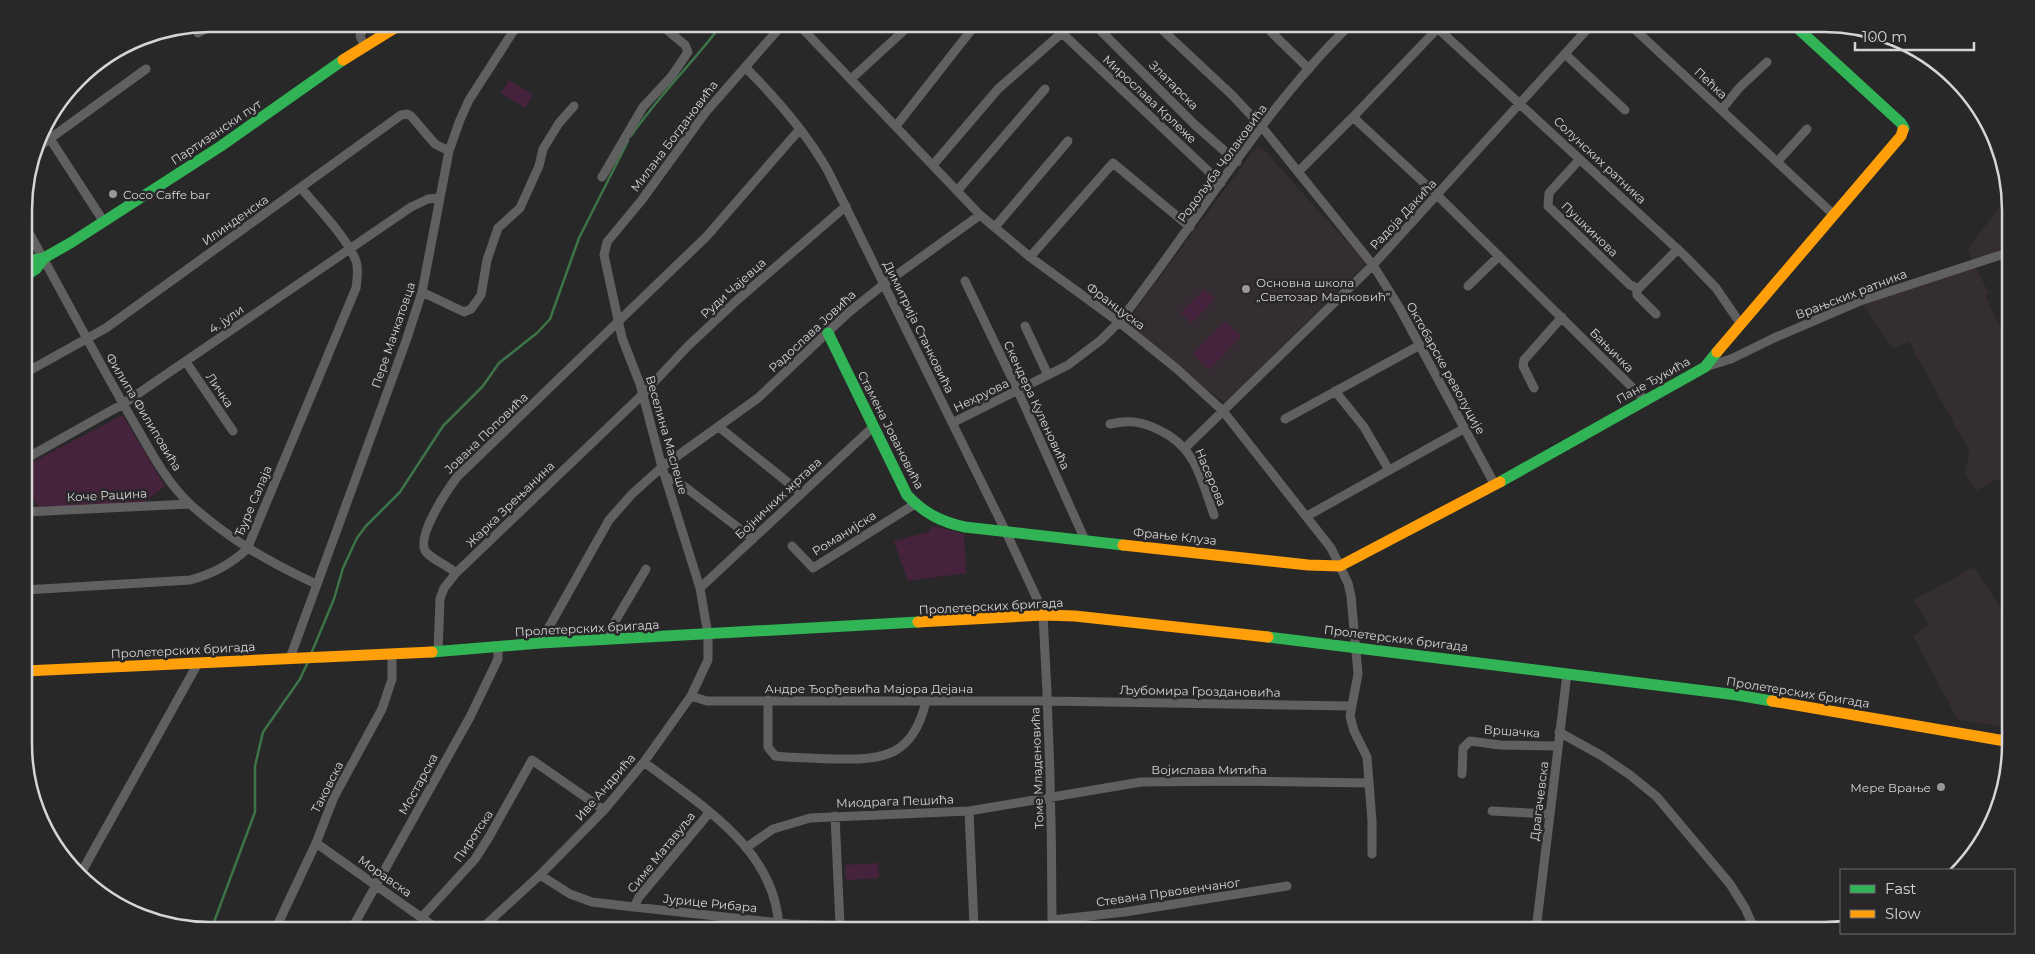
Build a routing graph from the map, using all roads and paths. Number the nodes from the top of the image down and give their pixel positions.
1 (362, 32) edge
2 (388, 32) edge
3 (513, 32) edge
4 (669, 32) edge
5 (776, 32) edge
6 (806, 32) edge
7 (902, 32) edge
8 (970, 32) edge
9 (1102, 32) edge
10 (1165, 32) edge
11 (1275, 32) edge
12 (1344, 32) edge
13 (1430, 32) edge
14 (1442, 32) edge
15 (1585, 32) edge
16 (1638, 32) edge
17 (1801, 32) edge
18 (1062, 33) joint
19 (365, 47) junction
20 (1565, 54) junction
21 (1767, 62) dead end
22 (745, 66) junction
23 (146, 68) dead end
24 (1309, 69) junction
25 (851, 79) junction
26 (1045, 89) dead end
27 (1520, 103) junction
28 (574, 106) dead end
29 (1722, 109) junction
30 (1625, 110) dead end
31 (1353, 117) junction
32 (896, 126) junction
33 (1262, 128) junction
34 (800, 129) junction
35 (1807, 129) dead end
36 (49, 136) edge
37 (51, 139) junction
38 (1068, 141) dead end
39 (46, 142) edge
40 (449, 151) junction
41 (1580, 159) junction
42 (1778, 161) junction
43 (1237, 162) junction
44 (933, 165) junction
45 (1298, 172) junction
46 (602, 177) dead end
47 (1221, 183) junction
48 (302, 188) junction
49 (957, 191) junction
50 (1437, 195) junction
51 (439, 198) junction
52 (846, 206) junction
53 (1833, 214) junction
54 (980, 215) junction
55 (104, 222) junction
56 (995, 227) junction
57 (1190, 227) junction
58 (33, 239) edge
59 (606, 242) joint
60 (350, 248) junction
61 (1678, 249) junction
62 (2002, 255) edge
63 (1499, 256) junction
64 (1030, 257) junction
65 (44, 258) junction
66 (33, 260) edge
67 (1372, 265) junction
68 (33, 271) edge
69 (965, 281) dead end
70 (884, 284) junction
71 (1468, 286) dead end
72 (1637, 288) junction
73 (422, 292) junction
74 (1656, 314) dead end
75 (1562, 317) junction
76 (619, 321) junction
77 (1119, 322) junction
78 (1740, 323) junction
79 (1025, 326) dead end
80 (828, 333) junction
81 (87, 340) junction
82 (1420, 345) junction
83 (1719, 349) junction
84 (186, 362) junction
85 (1724, 362) junction
86 (1705, 367) junction
87 (33, 368) edge
88 (1048, 375) junction
89 (1534, 388) dead end
90 (1018, 391) junction
91 (1335, 391) junction
92 (642, 395) junction
93 (1645, 400) junction
94 (123, 404) junction
95 (1223, 411) junction
96 (1285, 419) dead end
97 (952, 423) junction
98 (1110, 424) dead end
99 (873, 426) junction
100 (719, 427) junction
101 (1465, 428) junction
102 (233, 431) dead end
103 (1185, 448) junction
104 (33, 455) edge
105 (662, 467) junction
106 (1389, 470) junction
107 (666, 478) junction
108 (1495, 485) junction
109 (801, 493) junction
110 (190, 504) junction
111 (914, 504) junction
112 (32, 512) edge
113 (1214, 515) dead end
114 (1307, 516) junction
115 (1006, 532) junction
116 (753, 539) junction
117 (1086, 540) junction
118 (792, 546) dead end
119 (247, 549) junction
120 (1340, 566) junction
121 (646, 570) dead end
122 (456, 573) junction
123 (316, 584) junction
124 (700, 588) junction
125 (32, 590) edge
126 (1043, 615) junction
127 (708, 635) junction
128 (604, 640) junction
129 (540, 643) junction
130 (498, 647) junction
131 (1357, 647) junction
132 (438, 652) junction
133 (392, 654) junction
134 (293, 658) junction
135 (198, 663) junction
136 (32, 671) edge
137 (1567, 674) junction
138 (691, 696) junction
139 (768, 700) junction
140 (926, 701) junction
141 (1048, 701) junction
142 (1351, 706) junction
143 (1559, 732) junction
144 (2002, 740) edge
145 (1558, 746) junction
146 (644, 762) junction
147 (1462, 774) dead end
148 (1369, 783) junction
149 (1052, 797) junction
150 (604, 810) junction
151 (970, 811) junction
152 (1492, 811) dead end
153 (709, 813) junction
154 (1550, 814) junction
155 (835, 816) junction
156 (316, 843) junction
157 (747, 847) junction
158 (1372, 854) dead end
159 (84, 868) edge
160 (540, 875) junction
161 (375, 886) junction
162 (1287, 886) dead end
163 (634, 908) junction
164 (422, 917) junction
165 (1052, 920) joint
166 (279, 922) edge
167 (355, 922) edge
168 (429, 922) edge
169 (489, 922) edge
170 (741, 922) edge
171 (778, 922) edge
172 (840, 922) edge
173 (974, 922) edge
174 (1537, 922) edge
175 (1751, 922) edge

1 - 19 street
2 - 19 street, Партизански пут
3 - 40 street, Пере Мачкатовца
4 - 46 street
5 - 22 street, Милана Богдановића
6 - 25 street, Француска
7 - 25 street
8 - 32 street
9 - 43 street, Златарска
10 - 33 street
11 - 24 street
12 - 24 street, Родољуба Чолаковића
13 - 31 street
14 - 27 street, Солунских ратника
15 - 20 street, Радоја Дакића
16 - 29 street, Пећка
17 - 53 street, Пане Ђукића
18 - 44 street
18 - 47 street, Мирослава Крлеже
19 - 55 street, Партизански пут
20 - 27 street, Радоја Дакића
20 - 30 street
21 - 29 street
22 - 34 street, Димитрија Станковића
22 - 59 street, Милана Богдановића
23 - 37 street
24 - 33 street, Родољуба Чолаковића
25 - 32 street, Француска
26 - 49 street
27 - 41 street, Солунских ратника
27 - 50 street, Радоја Дакића
28 - 73 street
29 - 42 street, Пећка
31 - 45 street
31 - 50 street, Бањичка
32 - 44 street, Француска
33 - 43 street, Родољуба Чолаковића
33 - 45 street, Октобарске револуције
34 - 52 street, Димитрија Станковића
34 - 76 street
35 - 42 street
36 - 37 street
37 - 39 street
37 - 55 street
38 - 56 street
40 - 48 street, Илинденска
40 - 51 street, Пере Мачкатовца
41 - 61 street, Солунских ратника
41 - 72 street, Пушкинова
42 - 53 street, Пећка
43 - 47 street, Родољуба Чолаковића
44 - 49 street, Француска
45 - 67 street, Октобарске револуције
47 - 57 street, Родољуба Чолаковића
48 - 60 street
48 - 81 street, Илинденска
49 - 54 street, Француска
50 - 63 street, Бањичка
50 - 67 street, Радоја Дакића
51 - 60 street, 4. јули
51 - 73 street, Пере Мачкатовца
52 - 70 street, Димитрија Станковића
52 - 92 street, Руди Чајевца
53 - 78 street, Пане Ђукића
54 - 56 street, Француска
54 - 70 street, Радослава Јовића
55 - 65 street, Партизански пут
56 - 64 street, Француска
57 - 64 street
57 - 77 street, Родољуба Чолаковића
58 - 65 street, Филипа Филиповића
59 - 76 street, Веселина Маслеше
60 - 84 street, 4. јули
60 - 119 street, Ђуре Салаја
61 - 72 street
61 - 78 street, Солунских ратника
62 - 85 street, Врањских ратника
63 - 71 street
63 - 75 street, Бањичка
64 - 77 street, Француска
65 - 66 street, Партизански пут
65 - 68 street, Партизански пут
65 - 81 street, Филипа Филиповића
67 - 82 street, Октобарске револуције
67 - 95 street, Радоја Дакића
69 - 90 street, Скендера Куленовића
70 - 80 street, Радослава Јовића
70 - 97 street, Димитрија Станковића
72 - 74 street, Пушкинова
73 - 123 street, Пере Мачкатовца
75 - 89 street
75 - 93 street, Бањичка
76 - 92 street, Веселина Маслеше
76 - 122 street, Јована Поповића
77 - 88 street, Нехруова
77 - 95 street, Француска
78 - 83 street, Пане Ђукића
79 - 88 street
80 - 99 street, Стамена Јовановића
80 - 100 street, Радослава Јовића
81 - 87 street, Илинденска
81 - 94 street, Филипа Филиповића
82 - 91 street
82 - 101 street, Октобарске револуције
83 - 85 street
83 - 86 street, Пане Ђукића
84 - 94 street, 4. јули
84 - 102 street, Личка
85 - 86 street, Врањских ратника
86 - 93 street, Пане Ђукића
88 - 90 street, Нехруова
90 - 97 street, Нехруова
90 - 117 street, Скендера Куленовића
91 - 96 street
91 - 106 street
92 - 105 street, Веселина Маслеше
92 - 122 street, Жарка Зрењанина
93 - 108 street, Пане Ђукића
94 - 104 street, 4. јули
94 - 110 street, Филипа Филиповића
95 - 103 street, Насерова
95 - 114 street, Француска
97 - 115 street, Димитрија Станковића
98 - 103 street, Насерова
99 - 109 street, Бојничких жртава
99 - 111 street, Стамена Јовановића
100 - 105 street, Радослава Јовића
100 - 109 street
101 - 106 street
101 - 108 street, Октобарске револуције
103 - 113 street, Насерова
105 - 107 street, Веселина Маслеше
105 - 129 street, Радослава Јовића
106 - 114 street
107 - 116 street
107 - 124 street, Веселина Маслеше
108 - 120 street, Пане Ђукића
109 - 116 street, Бојничких жртава
110 - 112 street, Коче Рацина
110 - 119 street, Филипа Филиповића
111 - 115 street, Стамена Јовановића
111 - 118 street, Романијска
114 - 120 street, Француска
115 - 117 street, Фрање Клуза
115 - 126 street, Димитрија Станковића
116 - 124 street, Бојничких жртава
117 - 120 street, Фрање Клуза
119 - 123 street, Филипа Филиповића
119 - 125 street, Ђуре Салаја
120 - 131 street, Француска
121 - 128 street
122 - 132 street, Жарка Зрењанина
123 - 134 street, Пере Мачкатовца
124 - 127 street, Веселина Маслеше
126 - 127 street, Пролетерских бригада
126 - 131 street, Пролетерских бригада
126 - 141 street, Томе Младеновића
127 - 128 street, Пролетерских бригада
127 - 138 street, Иве Андрића
128 - 129 street, Пролетерских бригада
129 - 130 street, Пролетерских бригада
130 - 132 street, Пролетерских бригада
130 - 161 street, Мостарска
131 - 137 street, Пролетерских бригада
131 - 142 street, Француска
132 - 133 street, Пролетерских бригада
133 - 134 street, Пролетерских бригада
133 - 156 street, Таковска
134 - 135 street, Пролетерских бригада
135 - 136 street, Пролетерских бригада
135 - 159 street
137 - 143 street, Драгачевска
137 - 144 street, Пролетерских бригада
138 - 139 street, Андре Ђорђевића Мајора Дејана
138 - 146 street, Иве Андрића
139 - 140 street, Андре Ђорђевића Мајора Дејана
139 - 140 street
140 - 141 street, Андре Ђорђевића Мајора Дејана
141 - 142 street, Љубомира Гроздановића
141 - 149 street, Томе Младеновића
142 - 148 street
143 - 145 street, Драгачевска
143 - 175 street
145 - 147 street, Вршачка
145 - 154 street, Драгачевска
146 - 150 street, Иве Андрића
146 - 153 street
148 - 149 street, Војислава Митића
148 - 158 street
149 - 151 street, Миодрага Пешића
149 - 165 street, Томе Младеновића
150 - 160 street, Иве Андрића
150 - 164 street, Пиротска
151 - 155 street, Миодрага Пешића
151 - 173 street, Јурице Рибара
152 - 154 street
153 - 157 street
153 - 163 street, Симе Матавуља
154 - 174 street, Драгачевска
155 - 157 street, Миодрага Пешића
155 - 172 street
156 - 161 street, Моравска
156 - 166 street, Таковска
157 - 171 street
160 - 163 street, Јурице Рибара
160 - 169 street, Иве Андрића
161 - 164 street, Моравска
161 - 167 street, Мостарска
162 - 165 street, Стевана Првовенчаног
163 - 170 street, Јурице Рибара
164 - 168 street, Моравска

